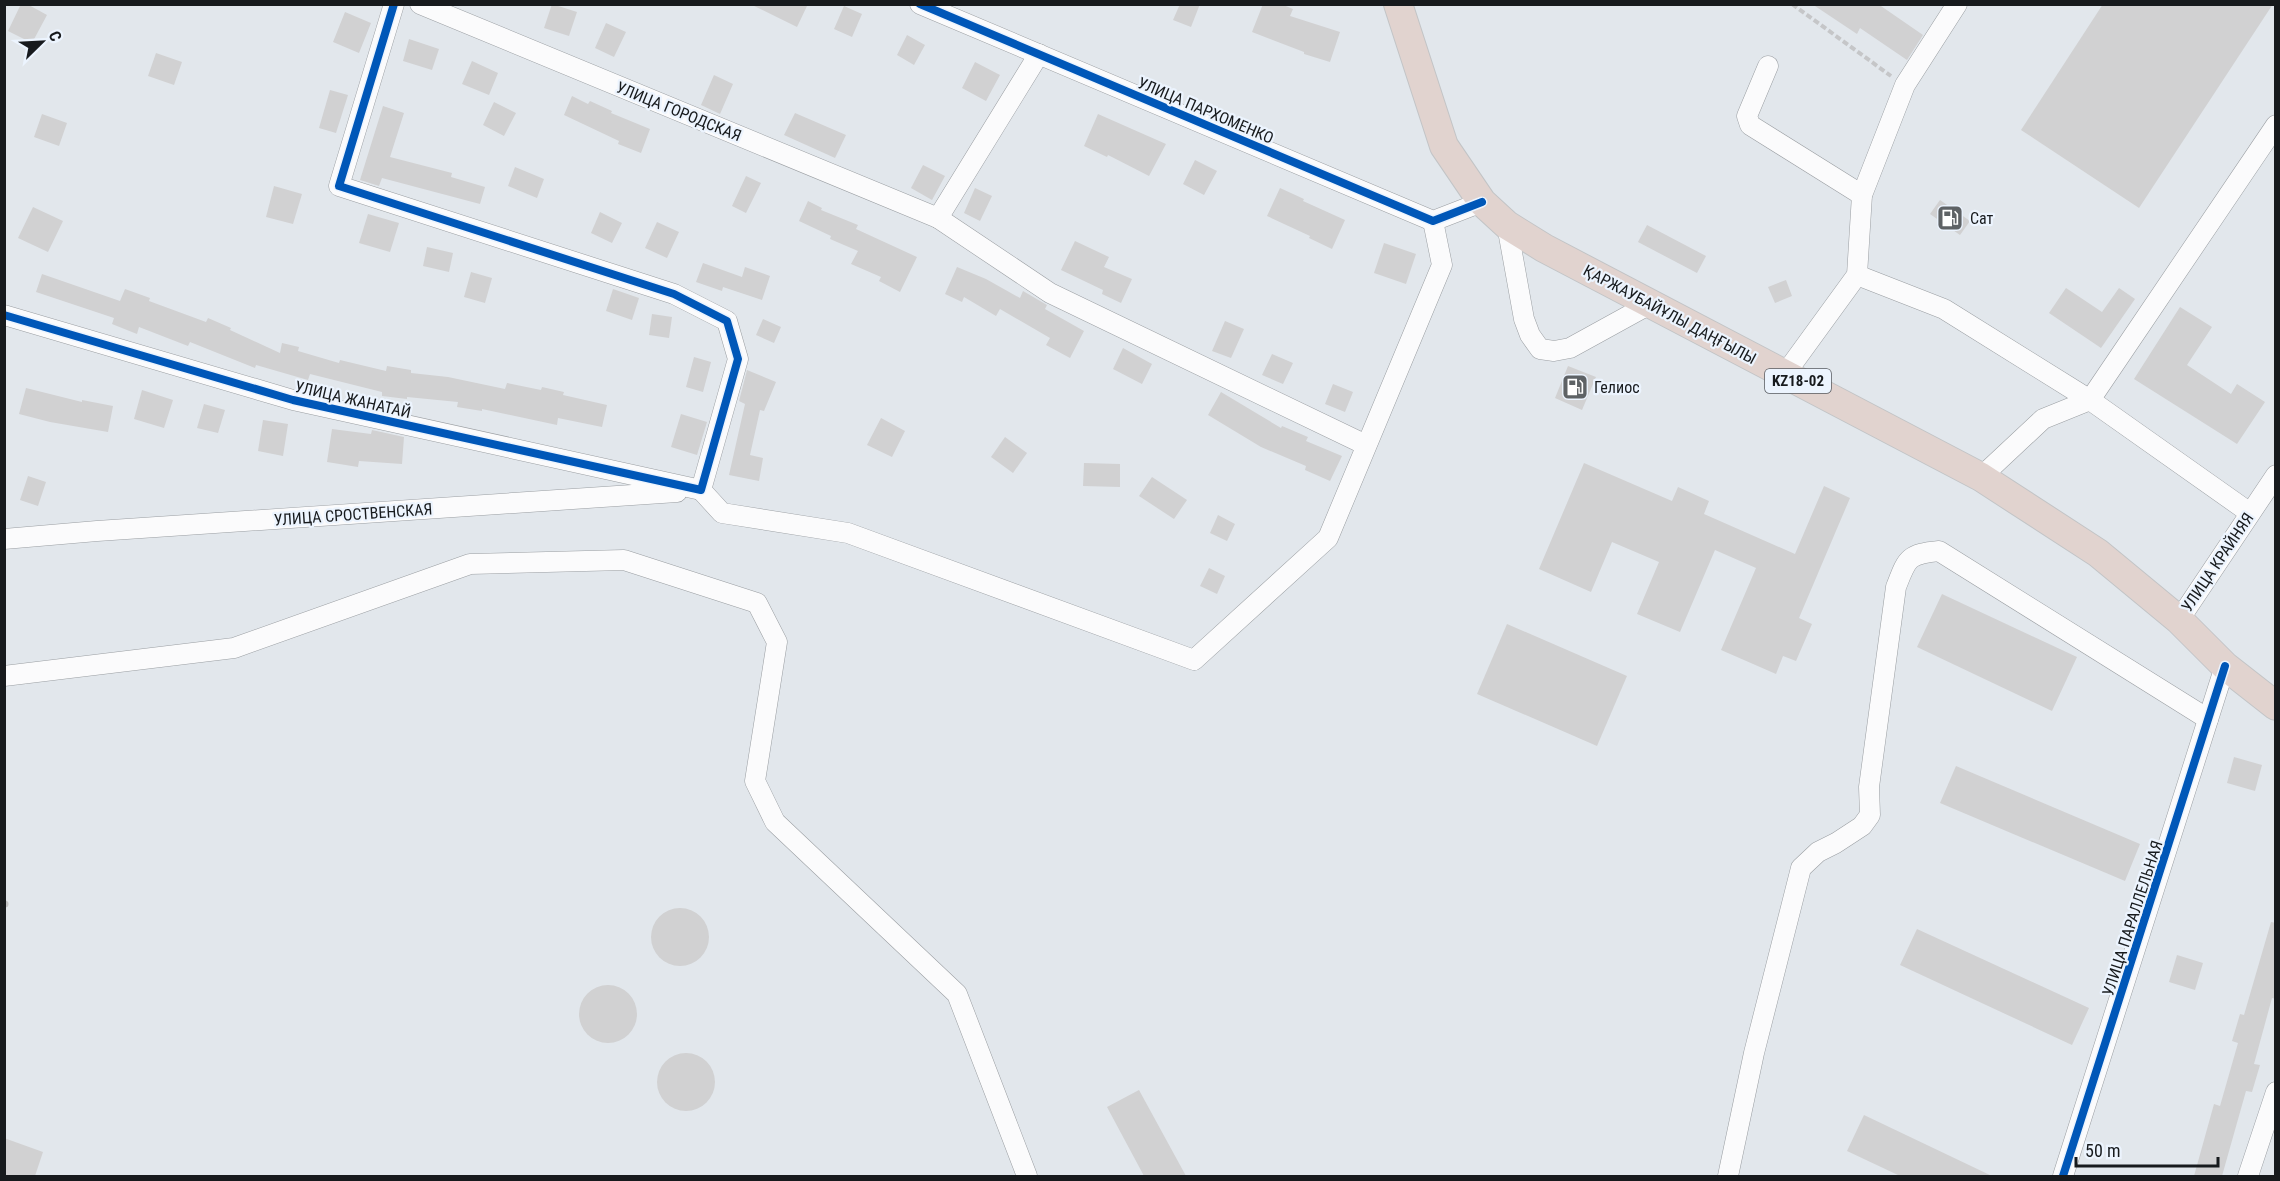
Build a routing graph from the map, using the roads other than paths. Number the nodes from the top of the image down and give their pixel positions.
1 (393, 4) edge
2 (420, 4) edge
3 (920, 4) edge
4 (1398, 4) edge
5 (1957, 4) edge
6 (1039, 54) junction
7 (1768, 66) dead end
8 (2276, 125) edge
9 (1862, 195) junction
10 (1482, 202) junction
11 (938, 218) junction
12 (1433, 221) junction
13 (1507, 225) junction
14 (1857, 275) junction
15 (1650, 304) junction
16 (4, 315) edge
17 (1785, 374) junction
18 (2090, 400) junction
19 (1366, 445) junction
20 (2276, 475) edge
21 (1981, 477) junction
22 (701, 490) junction
23 (2250, 513) junction
24 (4, 539) edge
25 (2179, 620) junction
26 (2225, 666) junction
27 (4, 676) edge
28 (2276, 706) edge
29 (2208, 719) junction
30 (2276, 1092) edge
31 (1026, 1176) edge
32 (1728, 1176) edge
33 (2063, 1176) edge
34 (2248, 1176) edge

1 - 22 street
2 - 11 street, УЛИЦА ГОРОДСКАЯ
3 - 6 street, УЛИЦА ПАРХОМЕНКО
4 - 10 highway, ҚАРЖАУБАЙҰЛЫ ДАҢҒЫЛЫ / KZ18-02
5 - 9 street
6 - 11 street
6 - 12 street, УЛИЦА ПАРХОМЕНКО
7 - 9 street
8 - 18 street
9 - 14 street
10 - 12 street
10 - 13 highway, ҚАРЖАУБАЙҰЛЫ ДАҢҒЫЛЫ / KZ18-02
11 - 19 street, УЛИЦА ГОРОДСКАЯ
12 - 19 street
13 - 15 highway, ҚАРЖАУБАЙҰЛЫ ДАҢҒЫЛЫ / KZ18-02
13 - 15 street
14 - 17 street
14 - 18 street
15 - 17 highway, ҚАРЖАУБАЙҰЛЫ ДАҢҒЫЛЫ / KZ18-02
16 - 22 street, УЛИЦА ЖАНАТАЙ
17 - 21 highway, ҚАРЖАУБАЙҰЛЫ ДАҢҒЫЛЫ / KZ18-02
18 - 21 street
18 - 23 street
19 - 22 street
20 - 23 street, УЛИЦА КРАЙНЯЯ
21 - 25 highway, ҚАРЖАУБАЙҰЛЫ ДАҢҒЫЛЫ / KZ18-02
22 - 24 street, УЛИЦА СРОСТВЕНСКАЯ
23 - 25 street, УЛИЦА КРАЙНЯЯ
25 - 26 highway, ҚАРЖАУБАЙҰЛЫ ДАҢҒЫЛЫ / KZ18-02
26 - 28 highway, ҚАРЖАУБАЙҰЛЫ ДАҢҒЫЛЫ / KZ18-02
26 - 29 street, УЛИЦА ПАРАЛЛЕЛЬНАЯ
27 - 31 street
29 - 32 street
29 - 33 street, УЛИЦА ПАРАЛЛЕЛЬНАЯ
30 - 34 street

